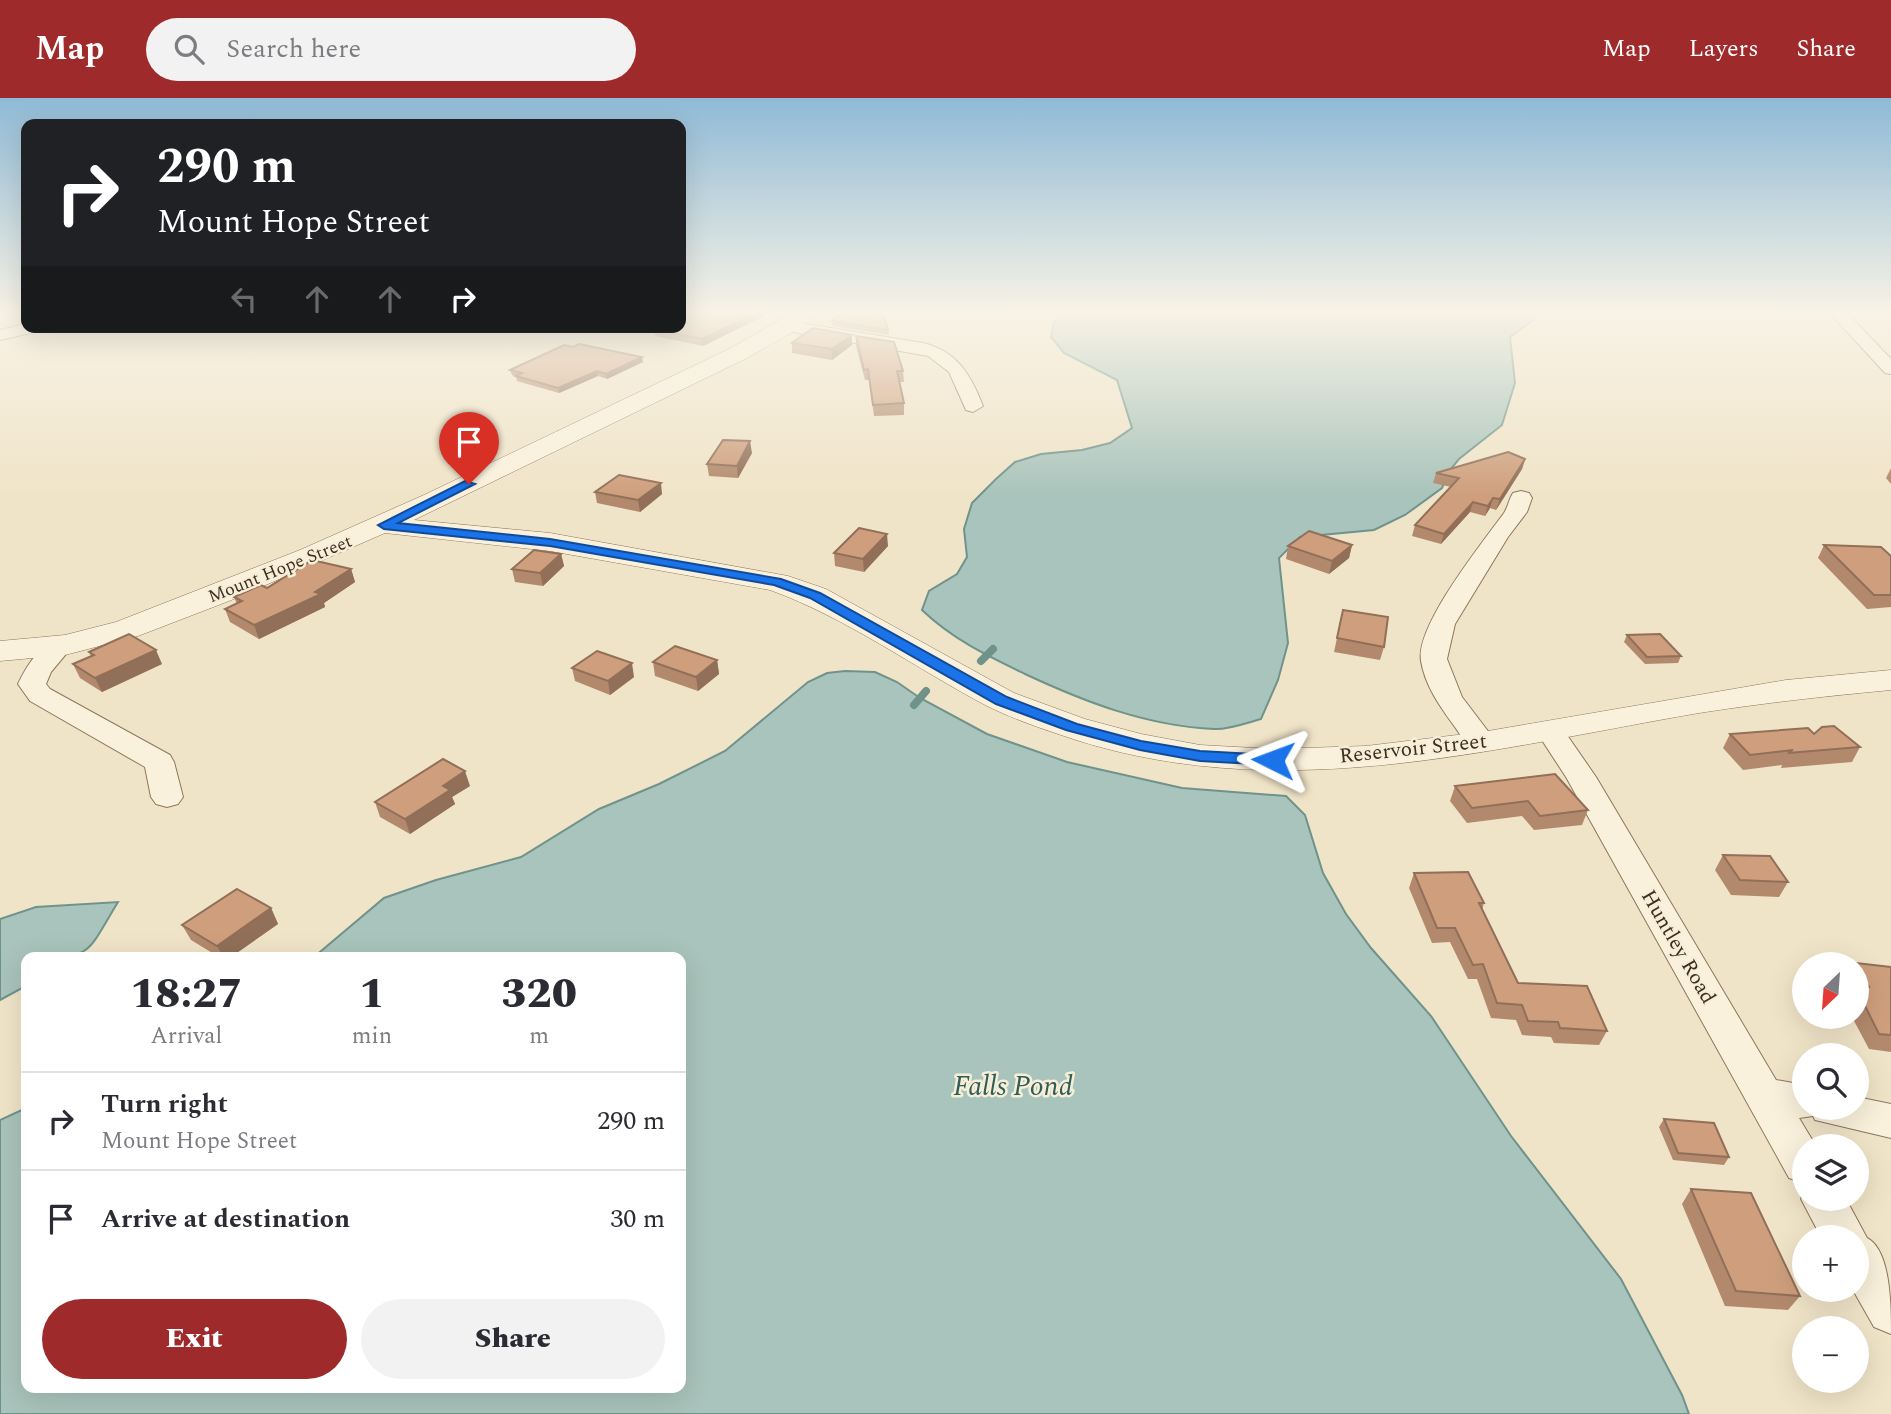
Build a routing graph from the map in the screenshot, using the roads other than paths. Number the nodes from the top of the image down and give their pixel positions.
1 (699, 372) edge
2 (959, 372) edge
3 (973, 406) dead end
4 (1521, 498) dead end
5 (384, 525) junction
6 (58, 648) junction
7 (0, 651) edge
8 (1891, 680) edge
9 (1549, 731) junction
10 (1482, 743) junction
11 (167, 797) dead end
12 (1765, 1094) junction
13 (1792, 1100) edge
14 (1869, 1116) edge
15 (1891, 1121) edge
16 (1792, 1143) edge
17 (1869, 1275) edge
18 (1891, 1311) edge

1 - 5 street, Mount Hope Street
2 - 3 street
4 - 10 street
5 - 6 street, Mount Hope Street
5 - 10 street, Reservoir Street
6 - 7 street, Mount Hope Street
6 - 11 street
8 - 9 street, Reservoir Street
9 - 10 street, Reservoir Street
9 - 12 street, Huntley Road
12 - 13 street
12 - 16 street, Huntley Road
14 - 15 street
17 - 18 street

